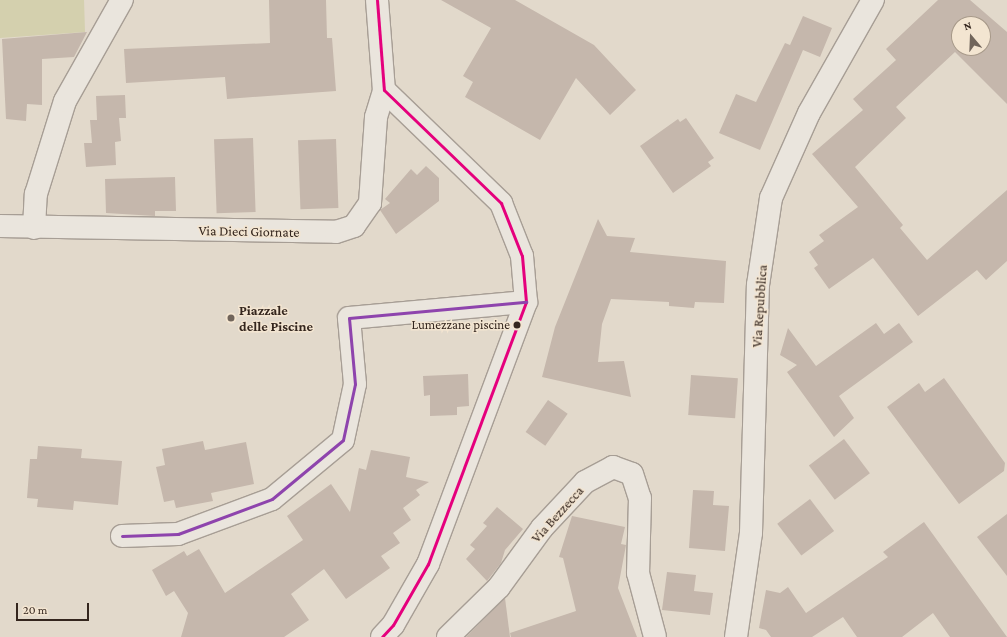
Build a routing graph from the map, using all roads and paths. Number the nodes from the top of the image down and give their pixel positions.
1 (122, 0) edge
2 (377, 0) edge
3 (873, 0) edge
4 (384, 90) junction
5 (0, 226) edge
6 (34, 228) junction
7 (526, 302) junction
8 (122, 536) dead end
9 (382, 637) edge
10 (448, 637) edge
11 (655, 637) edge
12 (736, 637) edge

1 - 6 street
2 - 4 street
3 - 12 street, Via Repubblica
4 - 6 street, Via Dieci Giornate
4 - 7 street
5 - 6 street, Via Dieci Giornate
7 - 8 street
7 - 9 street
10 - 11 street, Via Bezzecca

